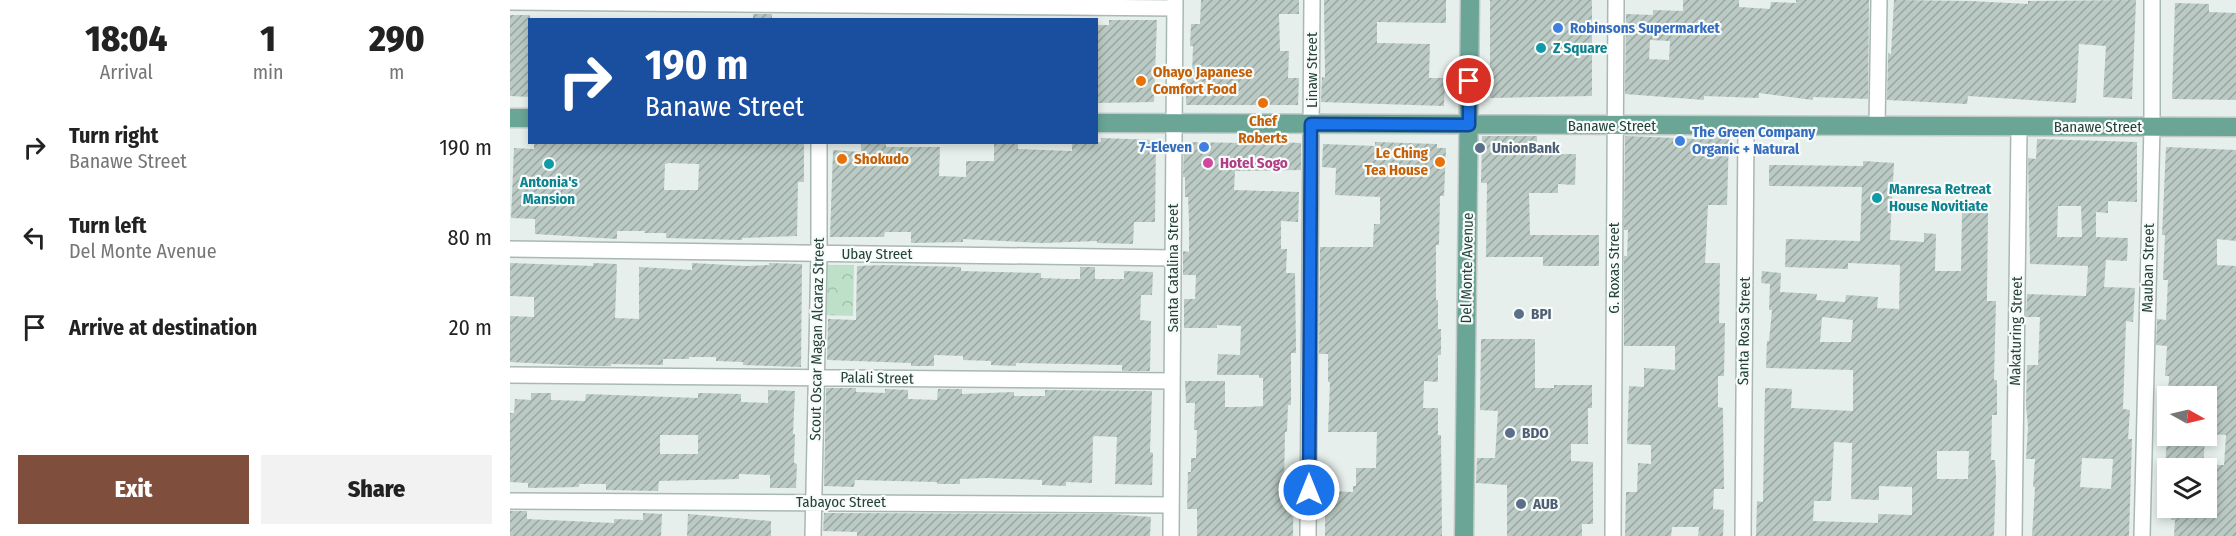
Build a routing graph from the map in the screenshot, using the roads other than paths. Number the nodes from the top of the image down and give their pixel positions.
1 (1312, 0) edge
2 (1470, 0) edge
3 (1616, 0) edge
4 (1879, 0) edge
5 (2152, 0) edge
6 (510, 2) edge
7 (1175, 4) edge
8 (820, 9) edge
9 (510, 118) edge
10 (528, 118) edge
11 (1098, 123) edge
12 (1174, 124) junction
13 (1311, 124) junction
14 (1469, 125) junction
15 (1615, 126) junction
16 (1746, 126) junction
17 (1877, 126) junction
18 (2019, 127) junction
19 (2152, 127) junction
20 (2236, 127) edge
21 (819, 144) edge
22 (510, 249) edge
23 (819, 254) junction
24 (1173, 258) junction
25 (510, 375) edge
26 (817, 377) junction
27 (1172, 381) junction
28 (510, 501) edge
29 (813, 502) junction
30 (1171, 505) junction
31 (813, 536) edge
32 (1171, 536) edge
33 (1308, 536) edge
34 (1464, 536) edge
35 (1612, 536) edge
36 (1743, 536) edge
37 (2014, 536) edge
38 (2142, 536) edge

1 - 13 street, Linaw Street
2 - 14 main road, Del Monte Avenue
3 - 15 street, G. Roxas Street
4 - 17 street
5 - 19 street, Mauban Street
6 - 8 street
7 - 8 street
7 - 12 street, Santa Catalina Street
9 - 10 main road
11 - 12 main road, Banawe Street
12 - 13 main road, Banawe Street
12 - 24 street, Santa Catalina Street
13 - 14 main road, Banawe Street
13 - 33 street, Linaw Street
14 - 15 main road, Banawe Street
14 - 34 main road, Del Monte Avenue
15 - 16 main road, Banawe Street
15 - 35 street, G. Roxas Street
16 - 17 main road, Banawe Street
16 - 36 street, Santa Rosa Street
17 - 18 main road, Banawe Street
18 - 19 main road, Banawe Street
18 - 37 street, Makaturing Street
19 - 20 main road, Banawe Street
19 - 38 street, Mauban Street
21 - 23 street, Scout Oscar Magan Alcaraz Street
22 - 23 street, Ubay Street
23 - 24 street, Ubay Street
23 - 26 street, Scout Oscar Magan Alcaraz Street
24 - 27 street, Santa Catalina Street
25 - 26 street, Palali Street
26 - 27 street, Palali Street
26 - 29 street, Scout Oscar Magan Alcaraz Street
27 - 30 street, Santa Catalina Street
28 - 29 street, Tabayoc Street
29 - 30 street, Tabayoc Street
29 - 31 street, Scout Oscar Magan Alcaraz Street
30 - 32 street, Santa Catalina Street

